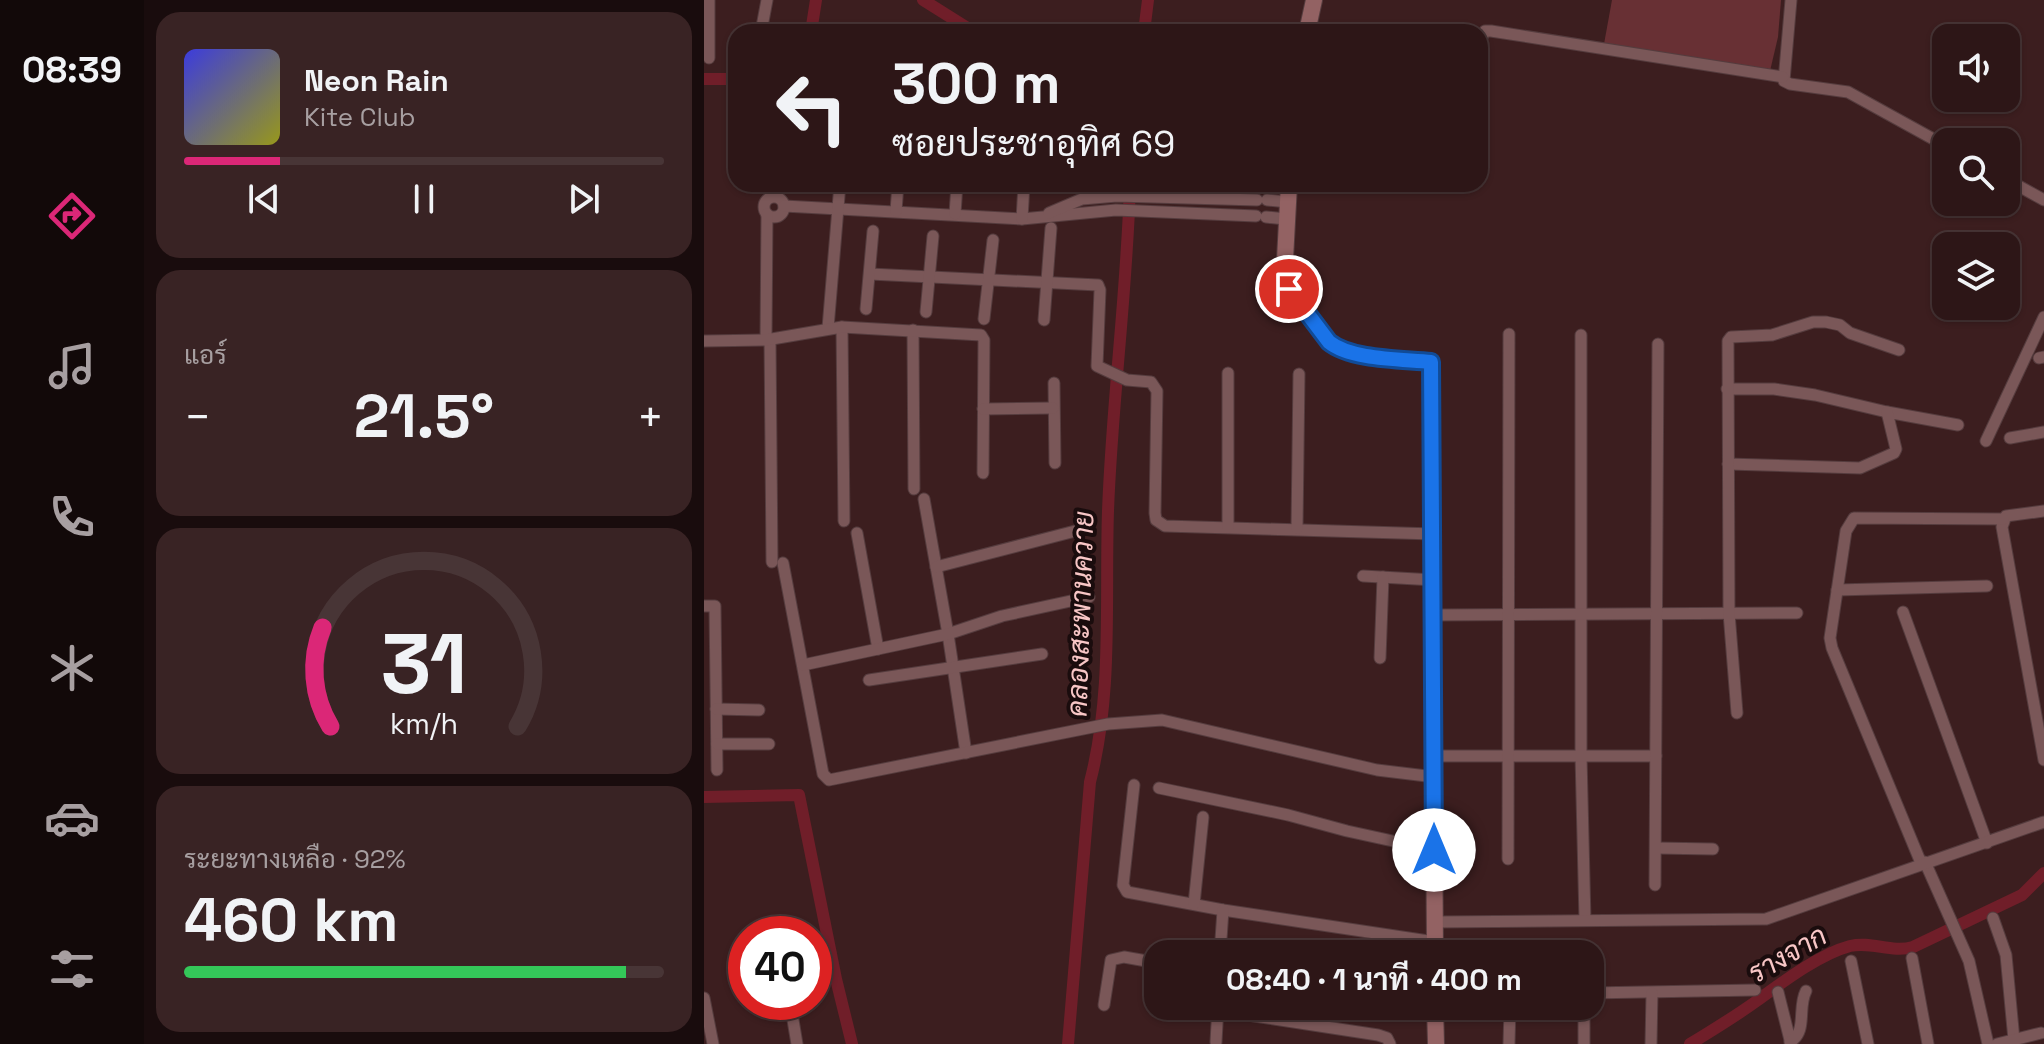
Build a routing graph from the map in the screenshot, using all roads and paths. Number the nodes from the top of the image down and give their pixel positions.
1 (709, 0) edge
2 (767, 0) edge
3 (1314, 0) edge
4 (1791, 0) edge
5 (762, 24) edge
6 (1309, 24) edge
7 (1488, 31) edge
8 (709, 58) dead end
9 (1783, 77) junction
10 (1932, 138) edge
11 (2020, 187) edge
12 (771, 192) edge
13 (840, 192) edge
14 (897, 192) edge
15 (956, 192) edge
16 (1024, 192) edge
17 (1289, 192) edge
18 (771, 197) junction
19 (1225, 199) junction
20 (2044, 200) edge
21 (1288, 202) junction
22 (784, 206) junction
23 (839, 207) junction
24 (1069, 209) junction
25 (896, 211) junction
26 (767, 214) junction
27 (955, 214) junction
28 (1224, 214) junction
29 (1022, 219) junction
30 (1286, 219) junction
31 (1051, 228) dead end
32 (873, 231) dead end
33 (933, 236) dead end
34 (993, 240) dead end
35 (870, 274) junction
36 (929, 276) junction
37 (988, 279) junction
38 (1045, 281) junction
39 (866, 309) dead end
40 (926, 312) dead end
41 (2044, 317) edge
42 (984, 319) dead end
43 (1044, 320) dead end
44 (842, 327) junction
45 (828, 328) junction
46 (913, 330) junction
47 (1509, 334) dead end
48 (1581, 335) dead end
49 (768, 340) junction
50 (704, 341) edge
51 (1658, 344) dead end
52 (1899, 350) dead end
53 (1228, 373) dead end
54 (1299, 374) dead end
55 (1054, 383) dead end
56 (1727, 389) junction
57 (1053, 408) junction
58 (983, 409) junction
59 (1887, 412) junction
60 (1958, 425) dead end
61 (2044, 432) edge
62 (2010, 438) dead end
63 (1986, 441) dead end
64 (1055, 463) dead end
65 (1728, 464) junction
66 (983, 473) dead end
67 (914, 489) dead end
68 (924, 499) dead end
69 (2044, 511) edge
70 (2003, 519) junction
71 (844, 521) dead end
72 (1228, 527) junction
73 (1087, 528) dead end
74 (1297, 528) junction
75 (857, 533) dead end
76 (1434, 534) junction
77 (936, 567) junction
78 (1363, 576) dead end
79 (1383, 577) junction
80 (1434, 580) junction
81 (1987, 586) dead end
82 (1837, 590) junction
83 (1089, 597) dead end
84 (704, 606) edge
85 (1903, 612) dead end
86 (1729, 613) junction
87 (1797, 613) dead end
88 (1658, 614) junction
89 (1434, 615) junction
90 (1507, 615) junction
91 (1582, 615) junction
92 (948, 634) junction
93 (878, 649) junction
94 (1042, 654) dead end
95 (1380, 658) dead end
96 (803, 665) junction
97 (953, 668) junction
98 (869, 680) dead end
99 (716, 709) junction
100 (759, 710) dead end
101 (1737, 713) dead end
102 (2040, 717) edge
103 (717, 744) junction
104 (769, 744) dead end
105 (966, 753) junction
106 (1435, 756) junction
107 (1508, 756) junction
108 (1581, 756) junction
109 (1656, 756) junction
110 (2044, 760) edge
111 (717, 770) dead end
112 (1435, 777) junction
113 (1134, 785) dead end
114 (1159, 788) dead end
115 (1203, 817) dead end
116 (2044, 822) edge
117 (1987, 843) junction
118 (1656, 848) junction
119 (1713, 849) dead end
120 (1434, 850) junction
121 (1508, 859) dead end
122 (1923, 863) junction
123 (1655, 885) dead end
124 (1194, 904) junction
125 (1223, 910) junction
126 (1993, 918) dead end
127 (1585, 920) junction
128 (1435, 922) junction
129 (1221, 940) edge
130 (1390, 940) edge
131 (1435, 940) edge
132 (1912, 958) dead end
133 (1144, 961) edge
134 (1851, 961) dead end
135 (1755, 990) dead end
136 (1806, 991) dead end
137 (1778, 992) dead end
138 (1604, 993) edge
139 (1652, 993) junction
140 (704, 998) edge
141 (1104, 1005) dead end
142 (793, 1020) edge
143 (1217, 1020) edge
144 (1280, 1020) edge
145 (1435, 1020) edge
146 (1510, 1020) edge
147 (1584, 1020) edge
148 (2041, 1033) dead end
149 (2014, 1040) junction
150 (1216, 1042) dead end
151 (1790, 1043) edge
152 (713, 1044) edge
153 (797, 1044) edge
154 (1390, 1044) edge
155 (1436, 1044) edge
156 (1509, 1044) edge
157 (1584, 1044) edge
158 (1651, 1044) edge
159 (1868, 1044) edge
160 (1928, 1044) edge
161 (1988, 1044) edge
162 (1997, 1044) edge

1 - 8 street
2 - 5 street
3 - 6 street
4 - 9 street
7 - 9 street
9 - 10 street
11 - 20 street
12 - 18 street
13 - 23 street
14 - 25 street
15 - 27 street
16 - 29 street
17 - 21 street
18 - 22 street
18 - 26 street
19 - 21 street
19 - 24 street
19 - 28 street
21 - 30 street
22 - 23 street
22 - 26 street
23 - 25 street
23 - 45 street
24 - 28 street
24 - 29 street
25 - 27 street
26 - 49 street
27 - 29 street
28 - 30 street
30 - 76 street
31 - 38 street
32 - 35 street
33 - 36 street
34 - 37 street
35 - 36 street
35 - 39 street
36 - 37 street
36 - 40 street
37 - 38 street
37 - 42 street
38 - 43 street
38 - 72 street
41 - 63 street
44 - 45 street
44 - 46 street
44 - 71 street
45 - 49 street
46 - 58 street
46 - 67 street
47 - 90 street
48 - 91 street
49 - 50 street
49 - 96 street
51 - 88 street
52 - 56 street
53 - 72 street
54 - 74 street
55 - 57 street
56 - 59 street
56 - 65 street
57 - 58 street
57 - 64 street
58 - 66 street
59 - 60 street
59 - 65 street
61 - 62 street
65 - 86 street
68 - 77 street
69 - 70 street
70 - 82 street
70 - 102 street
72 - 74 street
73 - 77 street
74 - 76 street
75 - 93 street
76 - 80 street
77 - 92 street
78 - 79 street
79 - 80 street
79 - 95 street
80 - 89 street
81 - 82 street
82 - 122 street
83 - 92 street
84 - 99 street
85 - 117 street
86 - 87 street
86 - 88 street
86 - 101 street
88 - 91 street
88 - 109 street
89 - 90 street
89 - 106 street
90 - 91 street
90 - 107 street
91 - 108 street
92 - 93 street
92 - 97 street
93 - 96 street
94 - 97 street
96 - 105 street
97 - 98 street
97 - 105 street
99 - 100 street
99 - 103 street
102 - 110 street
103 - 104 street
103 - 111 street
105 - 112 street
106 - 107 street
106 - 112 street
107 - 108 street
107 - 121 street
108 - 109 street
108 - 127 street
109 - 118 street
112 - 120 street
113 - 124 street
114 - 120 street
115 - 124 street
116 - 117 street
117 - 122 street
118 - 119 street
118 - 123 street
120 - 128 street
122 - 127 street
122 - 161 street
124 - 125 street
125 - 129 street
125 - 130 street
126 - 149 street
127 - 128 street
128 - 131 street
132 - 160 street
133 - 141 street
134 - 159 street
135 - 139 street
136 - 151 street
137 - 151 street
138 - 139 street
139 - 158 street
140 - 152 street
142 - 153 street
143 - 150 street
144 - 154 street
145 - 155 street
146 - 156 street
147 - 157 street
148 - 149 street
149 - 162 street

